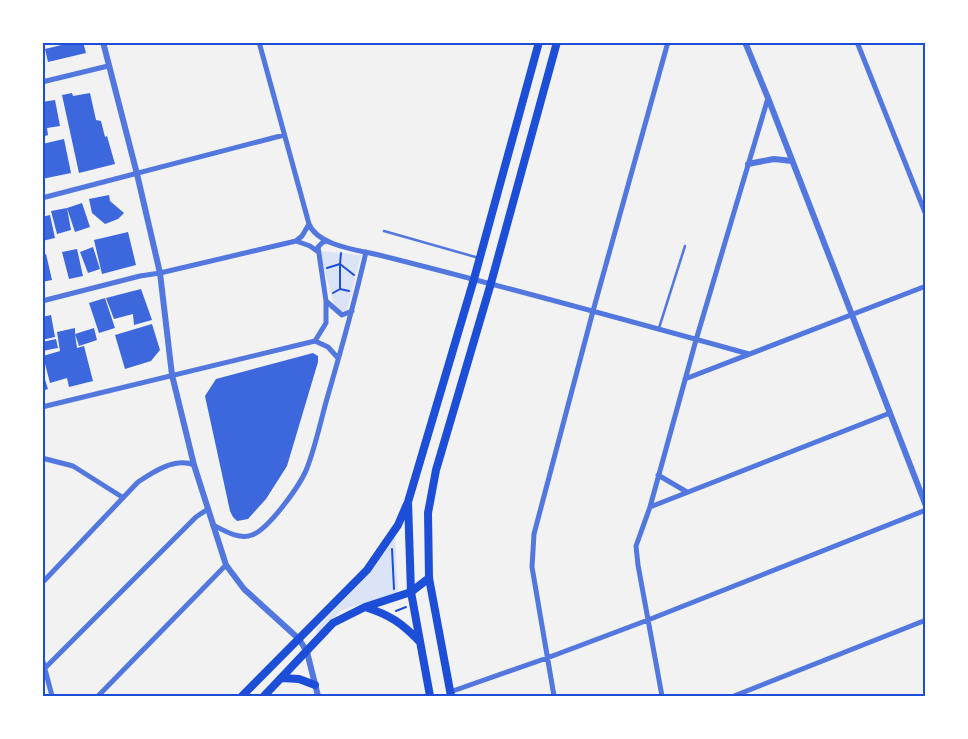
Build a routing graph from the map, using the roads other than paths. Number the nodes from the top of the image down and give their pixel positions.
1 (103, 42) edge
2 (259, 42) edge
3 (540, 42) edge
4 (557, 42) edge
5 (668, 42) edge
6 (744, 42) edge
7 (857, 42) edge
8 (108, 66) junction
9 (42, 82) edge
10 (768, 98) junction
11 (284, 135) junction
12 (792, 161) junction
13 (748, 164) junction
14 (137, 174) junction
15 (42, 198) edge
16 (926, 215) edge
17 (309, 224) junction
18 (384, 231) dead end
19 (296, 241) junction
20 (327, 242) junction
21 (685, 246) dead end
22 (317, 251) junction
23 (366, 252) junction
24 (479, 258) junction
25 (160, 273) junction
26 (474, 279) junction
27 (491, 283) junction
28 (926, 286) edge
29 (42, 301) edge
30 (326, 301) junction
31 (352, 311) junction
32 (593, 311) junction
33 (852, 315) junction
34 (659, 329) junction
35 (696, 340) junction
36 (315, 341) junction
37 (749, 354) junction
38 (338, 358) junction
39 (172, 375) junction
40 (685, 379) junction
41 (42, 407) edge
42 (890, 413) junction
43 (42, 458) edge
44 (194, 464) junction
45 (658, 475) junction
46 (687, 492) junction
47 (122, 497) junction
48 (408, 502) junction
49 (926, 506) edge
50 (650, 507) junction
51 (208, 509) junction
52 (926, 510) edge
53 (213, 525) junction
54 (226, 565) junction
55 (429, 578) junction
56 (42, 583) edge
57 (411, 592) junction
58 (365, 607) junction
59 (648, 620) junction
60 (926, 620) edge
61 (299, 639) junction
62 (420, 642) junction
63 (307, 652) junction
64 (42, 658) edge
65 (548, 658) junction
66 (44, 668) junction
67 (281, 678) junction
68 (315, 685) junction
69 (451, 694) edge
70 (52, 696) edge
71 (98, 696) edge
72 (242, 696) edge
73 (264, 696) edge
74 (318, 696) edge
75 (430, 696) edge
76 (554, 696) edge
77 (662, 696) edge
78 (734, 696) edge

1 - 8 street
2 - 11 street
3 - 24 main road
4 - 27 main road
5 - 32 street
6 - 10 street
7 - 16 street
8 - 9 street
8 - 14 street
10 - 12 street
10 - 13 street
11 - 14 street
11 - 17 street
12 - 13 street
12 - 33 street
13 - 35 street
14 - 15 street
14 - 25 street
17 - 19 street
17 - 20 street
18 - 24 lane
19 - 22 street
19 - 25 street
20 - 22 street
20 - 23 street
21 - 34 lane
22 - 30 street
23 - 26 street
23 - 31 street
24 - 26 main road
25 - 29 street
25 - 39 street
26 - 27 street
26 - 48 main road
27 - 32 street
27 - 55 main road
28 - 33 street
30 - 31 street
30 - 36 street
31 - 38 street
32 - 34 street
32 - 65 street
33 - 37 street
33 - 42 street
34 - 35 street
35 - 37 street
35 - 40 street
36 - 38 street
36 - 39 street
37 - 40 street
38 - 53 street
39 - 41 street
39 - 44 street
40 - 45 street
42 - 46 street
42 - 49 street
43 - 47 street
44 - 47 street
44 - 51 street
45 - 46 street
45 - 50 street
46 - 50 street
47 - 56 street
48 - 57 main road
48 - 61 main road
50 - 59 street
51 - 53 street
51 - 66 street
52 - 59 street
53 - 54 street
54 - 61 street
54 - 71 street
55 - 57 main road
55 - 69 main road
57 - 58 main road
57 - 62 main road
58 - 62 main road
58 - 63 main road
59 - 65 street
59 - 77 street
60 - 78 street
61 - 63 street
61 - 72 main road
62 - 75 main road
63 - 67 main road
63 - 68 street
64 - 66 street
65 - 69 street
65 - 76 street
66 - 70 street
67 - 68 main road
67 - 73 main road
68 - 74 street

